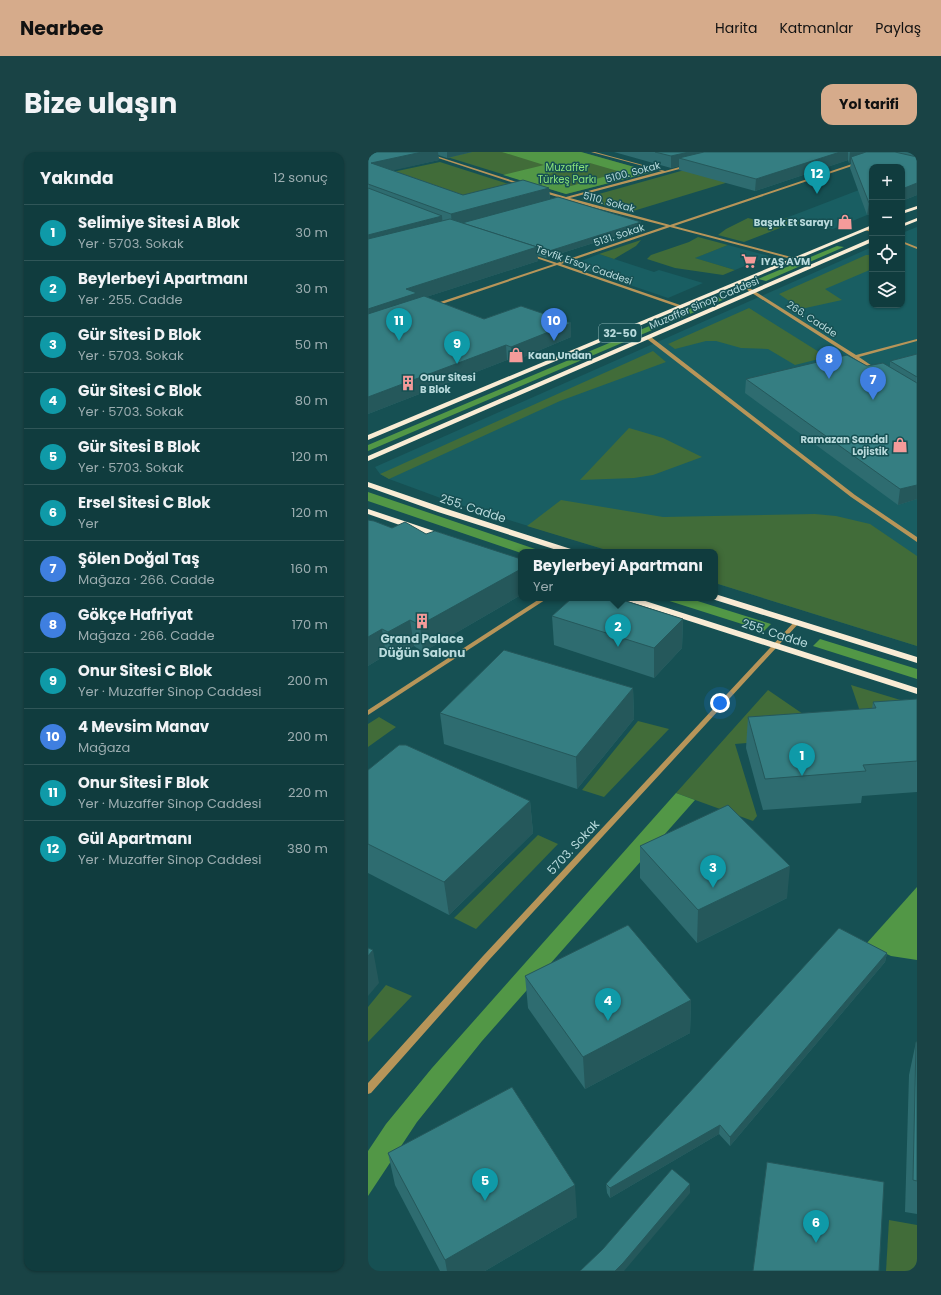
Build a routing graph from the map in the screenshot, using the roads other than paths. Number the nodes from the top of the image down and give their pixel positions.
1 (421, 152) edge
2 (592, 152) edge
3 (864, 161) edge
4 (694, 164) edge
5 (665, 172) junction
6 (530, 187) edge
7 (537, 189) edge
8 (566, 198) junction
9 (558, 200) edge
10 (917, 207) edge
11 (905, 212) edge
12 (917, 219) edge
13 (905, 225) edge
14 (670, 226) junction
15 (869, 227) edge
16 (865, 229) junction
17 (869, 230) edge
18 (869, 241) edge
19 (905, 243) edge
20 (917, 248) edge
21 (523, 252) edge
22 (794, 259) junction
23 (557, 264) junction
24 (739, 283) junction
25 (754, 292) junction
26 (682, 306) junction
27 (428, 307) edge
28 (649, 338) junction
29 (917, 340) edge
30 (855, 357) junction
31 (882, 374) edge
32 (368, 438) edge
33 (368, 459) edge
34 (368, 484) edge
35 (368, 511) edge
36 (449, 539) edge
37 (917, 540) edge
38 (562, 549) edge
39 (718, 598) edge
40 (540, 601) edge
41 (636, 601) edge
42 (797, 622) junction
43 (775, 646) junction
44 (917, 660) edge
45 (917, 691) edge
46 (368, 713) edge
47 (368, 1090) edge

1 - 6 street
2 - 5 street
3 - 14 street, 5131. Sokak
4 - 5 street, 5100. Sokak
5 - 8 street, 5100. Sokak
7 - 8 street, 5110. Sokak
8 - 9 street, 5100. Sokak
8 - 14 street, 5110. Sokak
10 - 11 main road
12 - 13 main road
14 - 22 street, 5110. Sokak
14 - 23 street, 5131. Sokak
15 - 16 main road, Muzaffer Sinop Caddesi / 32-50
16 - 17 street
16 - 22 main road, Muzaffer Sinop Caddesi / 32-50
18 - 25 main road, Muzaffer Sinop Caddesi / 32-50
19 - 20 street
21 - 23 street, Tevfik Ersoy Caddesi
22 - 24 main road, Muzaffer Sinop Caddesi / 32-50
23 - 26 street, Tevfik Ersoy Caddesi
23 - 27 street, 5131. Sokak
24 - 25 street, 266. Cadde
24 - 26 main road, Muzaffer Sinop Caddesi / 32-50
25 - 28 main road, Muzaffer Sinop Caddesi / 32-50
25 - 30 street, 266. Cadde
26 - 32 main road, Muzaffer Sinop Caddesi / 32-50
28 - 33 main road, Muzaffer Sinop Caddesi / 32-50
28 - 37 street
29 - 30 street
30 - 31 street, 266. Cadde
34 - 38 main road, 255. Cadde
35 - 36 main road
39 - 42 main road, 255. Cadde
40 - 46 street
41 - 43 main road, 255. Cadde
42 - 43 street, 5703. Sokak
42 - 44 main road, 255. Cadde
43 - 45 main road, 255. Cadde
43 - 47 street, 5703. Sokak

